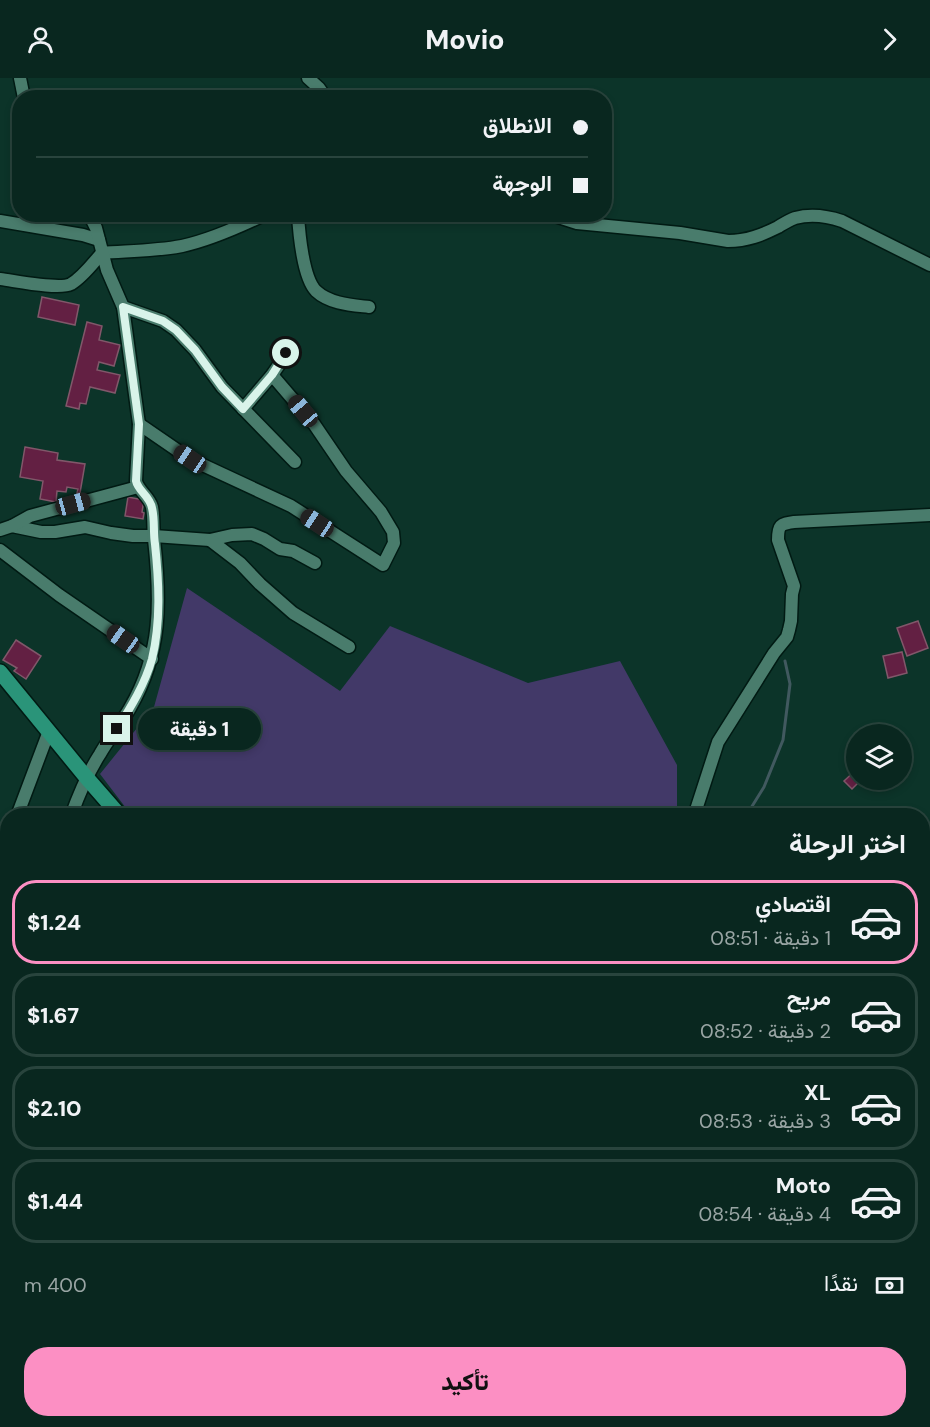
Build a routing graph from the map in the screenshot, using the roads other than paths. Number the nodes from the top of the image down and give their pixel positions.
1 (308, 78) edge
2 (321, 90) edge
3 (0, 221) edge
4 (93, 222) edge
5 (247, 222) edge
6 (298, 222) edge
7 (573, 222) edge
8 (99, 240) junction
9 (102, 253) junction
10 (930, 265) edge
11 (0, 279) edge
12 (123, 307) junction
13 (369, 307) dead end
14 (286, 353) dead end
15 (272, 375) junction
16 (243, 409) junction
17 (139, 424) junction
18 (295, 462) dead end
19 (138, 487) junction
20 (930, 515) edge
21 (6, 528) edge
22 (154, 536) junction
23 (210, 540) junction
24 (0, 550) edge
25 (315, 563) dead end
26 (349, 648) dead end
27 (152, 659) junction
28 (0, 672) edge
29 (49, 731) junction
30 (86, 777) junction
31 (20, 808) edge
32 (74, 808) edge
33 (113, 808) edge
34 (697, 808) edge

1 - 2 street
3 - 8 street
4 - 8 street
5 - 9 street
6 - 13 street
7 - 10 street
8 - 9 street
9 - 11 street
9 - 12 street
12 - 16 street
12 - 17 street
14 - 15 street
15 - 16 street
15 - 17 street
16 - 18 street
17 - 19 street
19 - 21 street
19 - 22 street
20 - 34 street
21 - 22 street
22 - 23 street
22 - 27 street
23 - 25 street
23 - 26 street
24 - 27 street
27 - 30 street
28 - 29 main road
29 - 30 main road
29 - 31 street
30 - 32 street
30 - 33 main road

